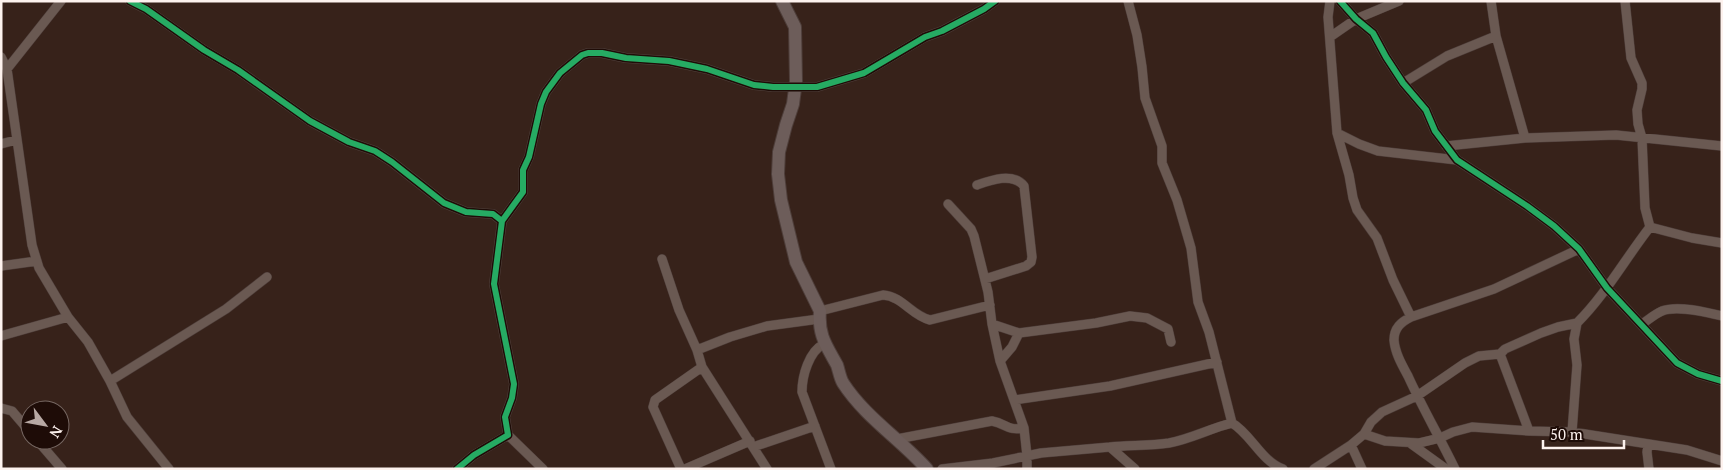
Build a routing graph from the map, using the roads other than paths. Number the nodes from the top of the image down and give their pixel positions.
1 (61, 1) edge
2 (130, 1) edge
3 (782, 1) edge
4 (995, 1) edge
5 (1128, 1) edge
6 (1330, 1) edge
7 (1340, 1) edge
8 (1399, 1) edge
9 (1491, 1) edge
10 (1625, 1) edge
11 (1356, 19) junction
12 (1496, 36) junction
13 (1330, 38) junction
14 (1, 57) edge
15 (7, 69) junction
16 (1403, 83) junction
17 (5, 87) edge
18 (796, 88) junction
19 (1337, 133) junction
20 (1525, 138) junction
21 (1642, 138) junction
22 (16, 140) junction
23 (1, 144) edge
24 (1446, 146) junction
25 (1722, 146) edge
26 (1457, 160) junction
27 (977, 185) dead end
28 (948, 204) dead end
29 (502, 221) junction
30 (1650, 227) junction
31 (1722, 243) edge
32 (1579, 249) junction
33 (662, 259) dead end
34 (37, 261) junction
35 (1, 266) edge
36 (266, 277) dead end
37 (985, 278) junction
38 (1607, 288) junction
39 (990, 305) junction
40 (819, 315) junction
41 (1722, 316) edge
42 (68, 317) junction
43 (1411, 317) junction
44 (1577, 323) junction
45 (992, 324) junction
46 (1642, 324) junction
47 (1020, 332) junction
48 (1, 336) edge
49 (1171, 342) dead end
50 (824, 344) junction
51 (697, 350) junction
52 (1500, 354) junction
53 (1000, 361) junction
54 (1217, 362) junction
55 (702, 367) junction
56 (110, 381) junction
57 (1720, 382) edge
58 (1417, 396) junction
59 (1014, 400) junction
60 (1, 408) edge
61 (20, 420) edge
62 (1232, 423) junction
63 (815, 426) junction
64 (1024, 428) junction
65 (1529, 431) junction
66 (1572, 432) junction
67 (1364, 434) junction
68 (508, 435) junction
69 (1440, 438) junction
70 (897, 439) junction
71 (1410, 443) junction
72 (752, 444) junction
73 (1648, 444) junction
74 (1351, 445) junction
75 (1110, 446) junction
76 (46, 450) edge
77 (1027, 456) junction
78 (1722, 461) edge
79 (1279, 468) edge
80 (62, 469) edge
81 (169, 469) edge
82 (457, 469) edge
83 (543, 469) edge
84 (683, 469) edge
85 (767, 469) edge
86 (831, 469) edge
87 (927, 469) edge
88 (942, 469) edge
89 (1026, 469) edge
90 (1135, 469) edge
91 (1314, 469) edge
92 (1362, 469) edge
93 (1446, 469) edge
94 (1455, 469) edge
95 (1649, 469) edge

1 - 15 street
2 - 29 street
3 - 18 street
4 - 18 street
5 - 54 street
6 - 13 street
7 - 11 street
8 - 11 street
9 - 12 street
10 - 21 street
11 - 13 street
11 - 16 street
12 - 16 street
12 - 20 street
13 - 19 street
14 - 15 street
15 - 17 street
16 - 24 street
17 - 22 street
18 - 29 street
18 - 40 street
19 - 26 street
19 - 43 street
20 - 21 street
20 - 24 street
21 - 25 street
21 - 30 street
22 - 23 street
22 - 34 street
24 - 26 street
26 - 32 street
27 - 37 street
28 - 37 street
29 - 68 street
30 - 31 street
30 - 38 street
32 - 38 street
32 - 43 street
33 - 51 street
34 - 35 street
34 - 42 street
36 - 56 street
37 - 39 street
38 - 44 street
38 - 46 street
39 - 40 street
39 - 45 street
40 - 50 street
40 - 51 street
41 - 46 street
42 - 48 street
42 - 56 street
43 - 58 street
44 - 52 street
44 - 66 street
45 - 47 street
45 - 53 street
46 - 57 street
47 - 49 street
47 - 53 street
50 - 63 street
50 - 70 street
51 - 55 street
52 - 58 street
52 - 65 street
53 - 59 street
54 - 59 street
54 - 62 street
55 - 72 street
55 - 84 street
56 - 81 street
58 - 67 street
58 - 69 street
59 - 64 street
60 - 61 street
62 - 75 street
62 - 79 street
63 - 72 street
63 - 86 street
64 - 70 street
64 - 77 street
65 - 66 street
65 - 69 street
66 - 73 street
67 - 71 street
67 - 74 street
68 - 82 street
68 - 83 street
69 - 71 street
69 - 94 street
70 - 87 street
71 - 93 street
72 - 84 street
72 - 85 street
73 - 78 street
73 - 95 street
74 - 91 street
74 - 92 street
75 - 77 street
75 - 90 street
76 - 80 street
77 - 88 street
77 - 89 street

